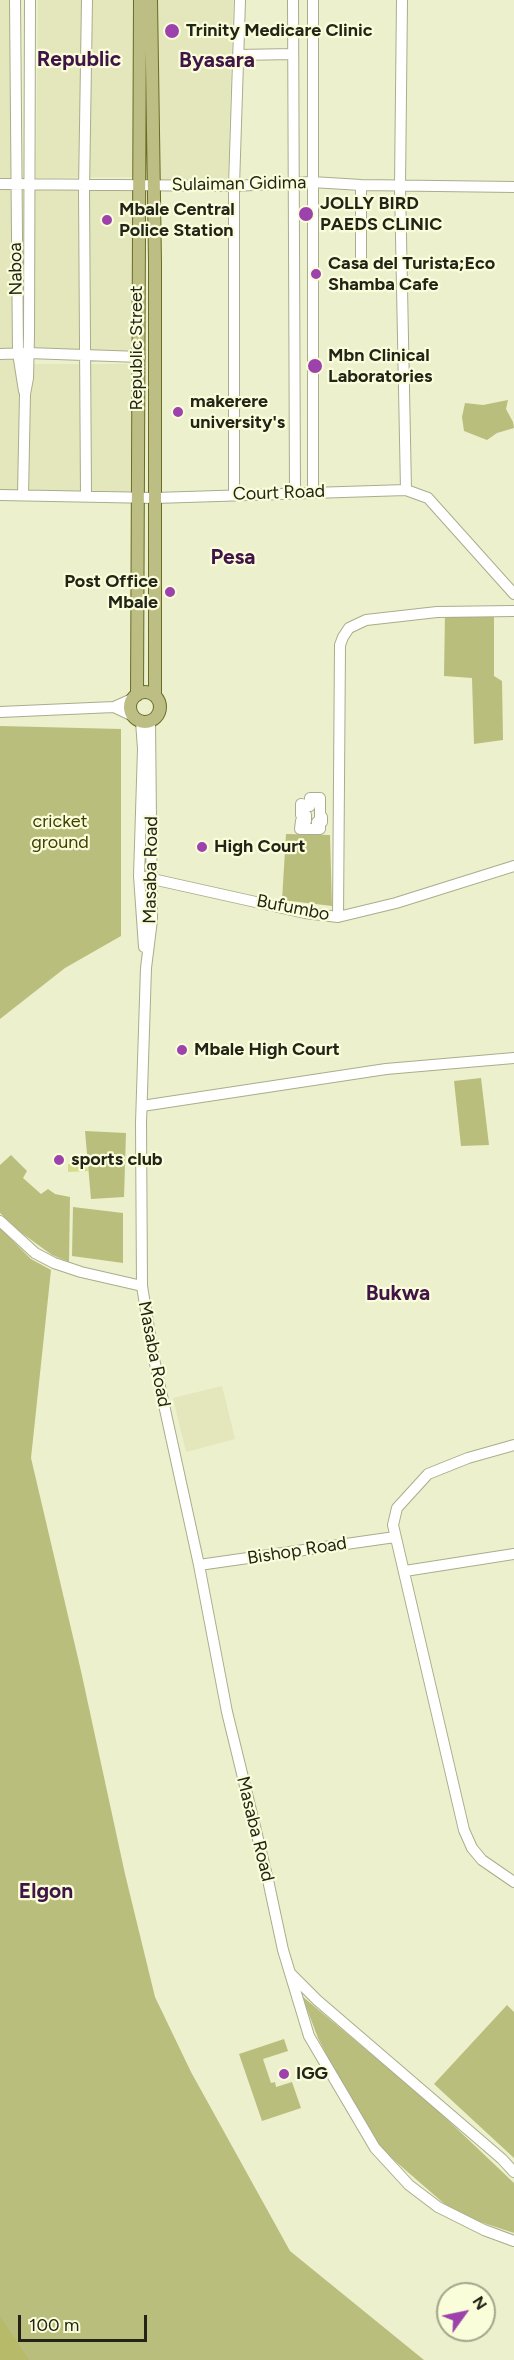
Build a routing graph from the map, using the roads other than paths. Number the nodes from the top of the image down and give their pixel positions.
1 (15, 0) edge
2 (30, 0) edge
3 (87, 0) edge
4 (141, 0) edge
5 (151, 0) edge
6 (240, 0) edge
7 (293, 0) edge
8 (313, 0) edge
9 (402, 0) edge
10 (238, 54) junction
11 (293, 54) junction
12 (312, 182) junction
13 (292, 183) junction
14 (0, 184) edge
15 (15, 184) junction
16 (30, 184) junction
17 (84, 184) junction
18 (140, 185) junction
19 (153, 185) junction
20 (361, 185) junction
21 (234, 186) junction
22 (400, 186) junction
23 (514, 187) edge
24 (361, 258) dead end
25 (23, 353) junction
26 (0, 354) edge
27 (85, 356) junction
28 (140, 357) junction
29 (406, 490) junction
30 (295, 492) junction
31 (313, 492) junction
32 (234, 494) junction
33 (0, 495) edge
34 (23, 495) junction
35 (86, 496) junction
36 (137, 496) junction
37 (155, 498) junction
38 (514, 594) edge
39 (514, 611) edge
40 (135, 696) junction
41 (155, 696) junction
42 (114, 707) junction
43 (0, 712) edge
44 (142, 719) junction
45 (514, 866) edge
46 (139, 876) junction
47 (152, 878) junction
48 (338, 917) junction
49 (146, 968) junction
50 (514, 1058) edge
51 (142, 1106) junction
52 (0, 1221) edge
53 (142, 1286) junction
54 (514, 1445) edge
55 (395, 1537) junction
56 (514, 1554) edge
57 (199, 1565) junction
58 (405, 1571) junction
59 (514, 1882) edge
60 (291, 1974) junction
61 (514, 2172) edge
62 (514, 2241) edge

1 - 15 street, Naboa
2 - 16 street, Naboa
3 - 17 street
4 - 18 main road, Republic Street
5 - 19 main road, Republic Street
6 - 10 street
7 - 11 street
8 - 12 street
9 - 22 street
10 - 11 street
10 - 21 street
11 - 13 street
12 - 13 street, Sulaiman Gidima
12 - 20 street, Sulaiman Gidima
12 - 31 street
13 - 21 street, Sulaiman Gidima
13 - 30 street
14 - 15 street, Sulaiman Gidima
15 - 16 street, Sulaiman Gidima
15 - 25 street, Naboa
16 - 17 street, Sulaiman Gidima
16 - 25 street, Naboa
17 - 18 street, Sulaiman Gidima
17 - 27 street
18 - 19 street, Sulaiman Gidima
18 - 28 main road, Republic Street
19 - 21 street, Sulaiman Gidima
19 - 37 main road, Republic Street
20 - 22 street, Sulaiman Gidima
20 - 24 street
21 - 32 street
22 - 23 street, Sulaiman Gidima
22 - 29 street
25 - 26 street
25 - 27 street
25 - 34 street, Naboa
27 - 28 street
27 - 35 street
28 - 36 main road, Republic Street
29 - 31 street, Court Road
29 - 38 street, Court Road
30 - 31 street, Court Road
30 - 32 street, Court Road
32 - 37 street, Court Road
33 - 34 street, Court Road
34 - 35 street, Court Road
35 - 36 street, Court Road
36 - 37 street, Court Road
36 - 40 main road, Republic Street
37 - 41 main road, Republic Street
39 - 48 street
40 - 41 main road
40 - 42 street
40 - 44 main road
41 - 44 main road
42 - 43 street
42 - 44 street
44 - 46 street
44 - 47 street, Masaba Road
45 - 48 street, Bufumbo
46 - 47 street, Bufumbo
46 - 49 street
47 - 48 street, Bufumbo
47 - 49 street, Masaba Road
49 - 51 street, Masaba Road
50 - 51 street
51 - 53 street, Masaba Road
52 - 53 street
53 - 57 street, Masaba Road
54 - 55 street
55 - 57 street, Bishop Road
55 - 58 street
56 - 58 street
57 - 60 street, Masaba Road
58 - 59 street
60 - 61 street
60 - 62 street, Masaba Road

